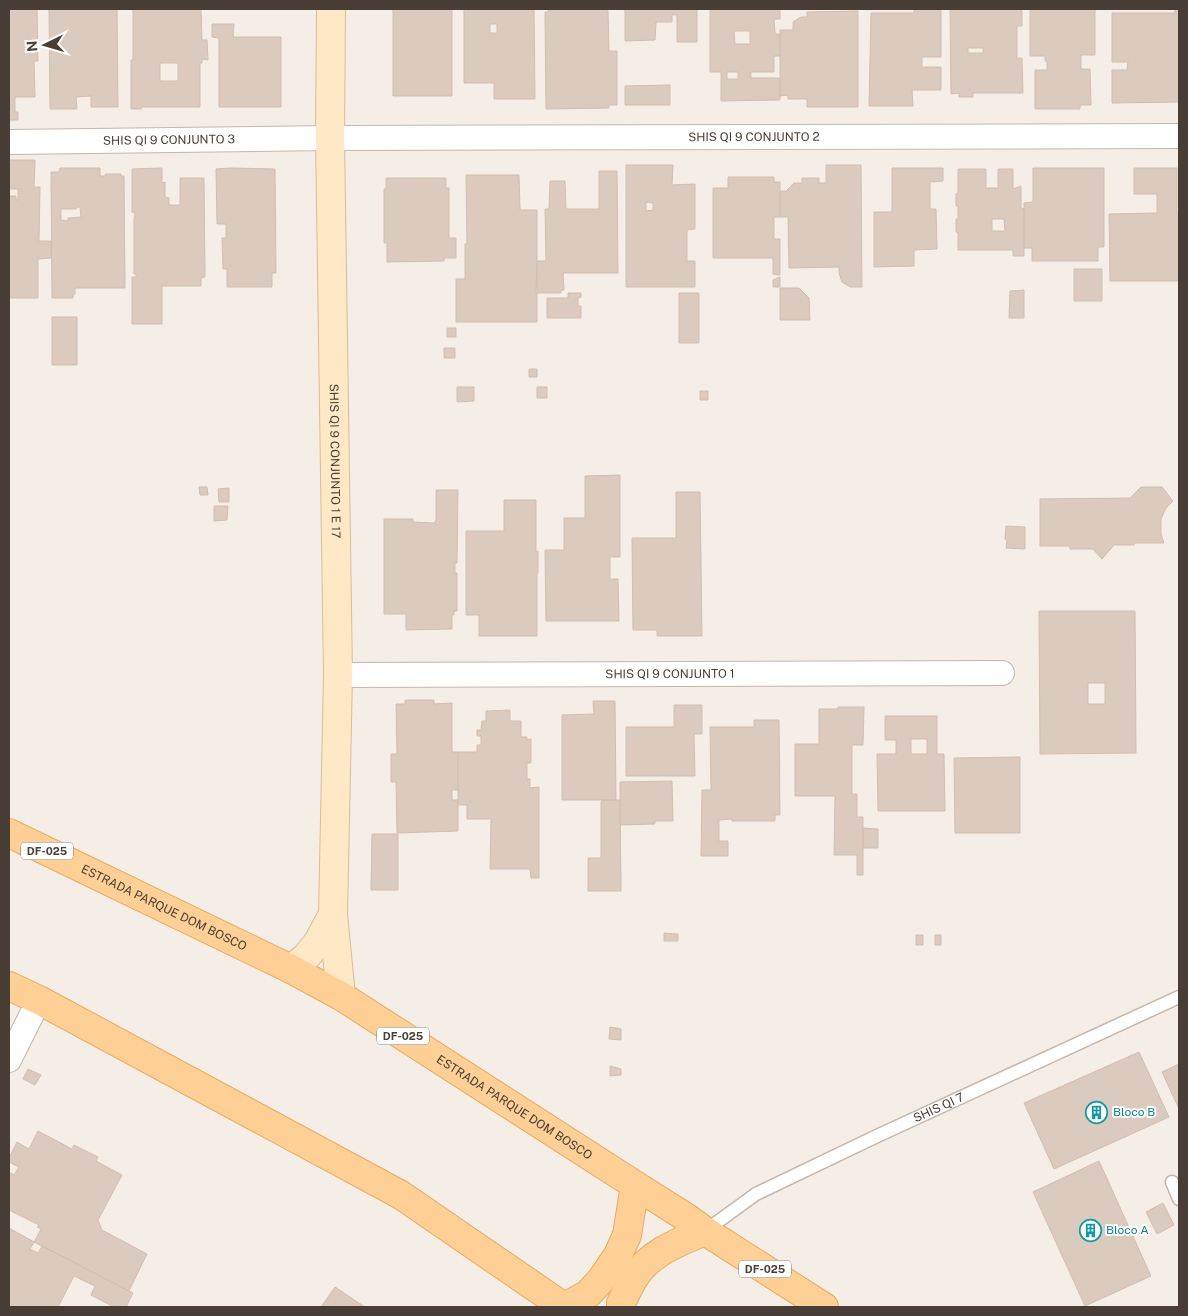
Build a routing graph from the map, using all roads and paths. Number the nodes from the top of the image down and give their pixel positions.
1 (331, 9) edge
2 (1179, 136) edge
3 (330, 138) junction
4 (9, 142) edge
5 (1002, 673) dead end
6 (338, 675) junction
7 (9, 832) edge
8 (332, 914) junction
9 (292, 969) junction
10 (9, 986) edge
11 (341, 996) junction
12 (1179, 997) edge
13 (39, 1000) junction
14 (9, 1060) edge
15 (1172, 1182) dead end
16 (635, 1186) junction
17 (1179, 1199) edge
18 (706, 1231) junction
19 (565, 1307) edge
20 (621, 1307) edge
21 (824, 1307) edge

1 - 3 street, SHIS QI 9 CONJUNTO 1 E 17
2 - 3 street, SHIS QI 9 CONJUNTO 2
3 - 4 street, SHIS QI 9 CONJUNTO 3
3 - 6 street, SHIS QI 9 CONJUNTO 1 E 17
5 - 6 street, SHIS QI 9 CONJUNTO 1
6 - 8 street, SHIS QI 9 CONJUNTO 1 E 17
7 - 9 main road, ESTRADA PARQUE DOM BOSCO / DF-025
8 - 9 street, SHIS QI 9 CONJUNTO 1 E 17
8 - 11 street, SHIS QI 9 CONJUNTO 1 E 17
9 - 11 main road, ESTRADA PARQUE DOM BOSCO / DF-025
10 - 13 main road
11 - 16 main road, ESTRADA PARQUE DOM BOSCO / DF-025
12 - 18 lane, SHIS QI 7
13 - 14 street
13 - 19 main road
15 - 17 lane
16 - 18 main road, ESTRADA PARQUE DOM BOSCO / DF-025
16 - 19 main road
18 - 20 main road
18 - 21 main road, ESTRADA PARQUE DOM BOSCO / DF-025

